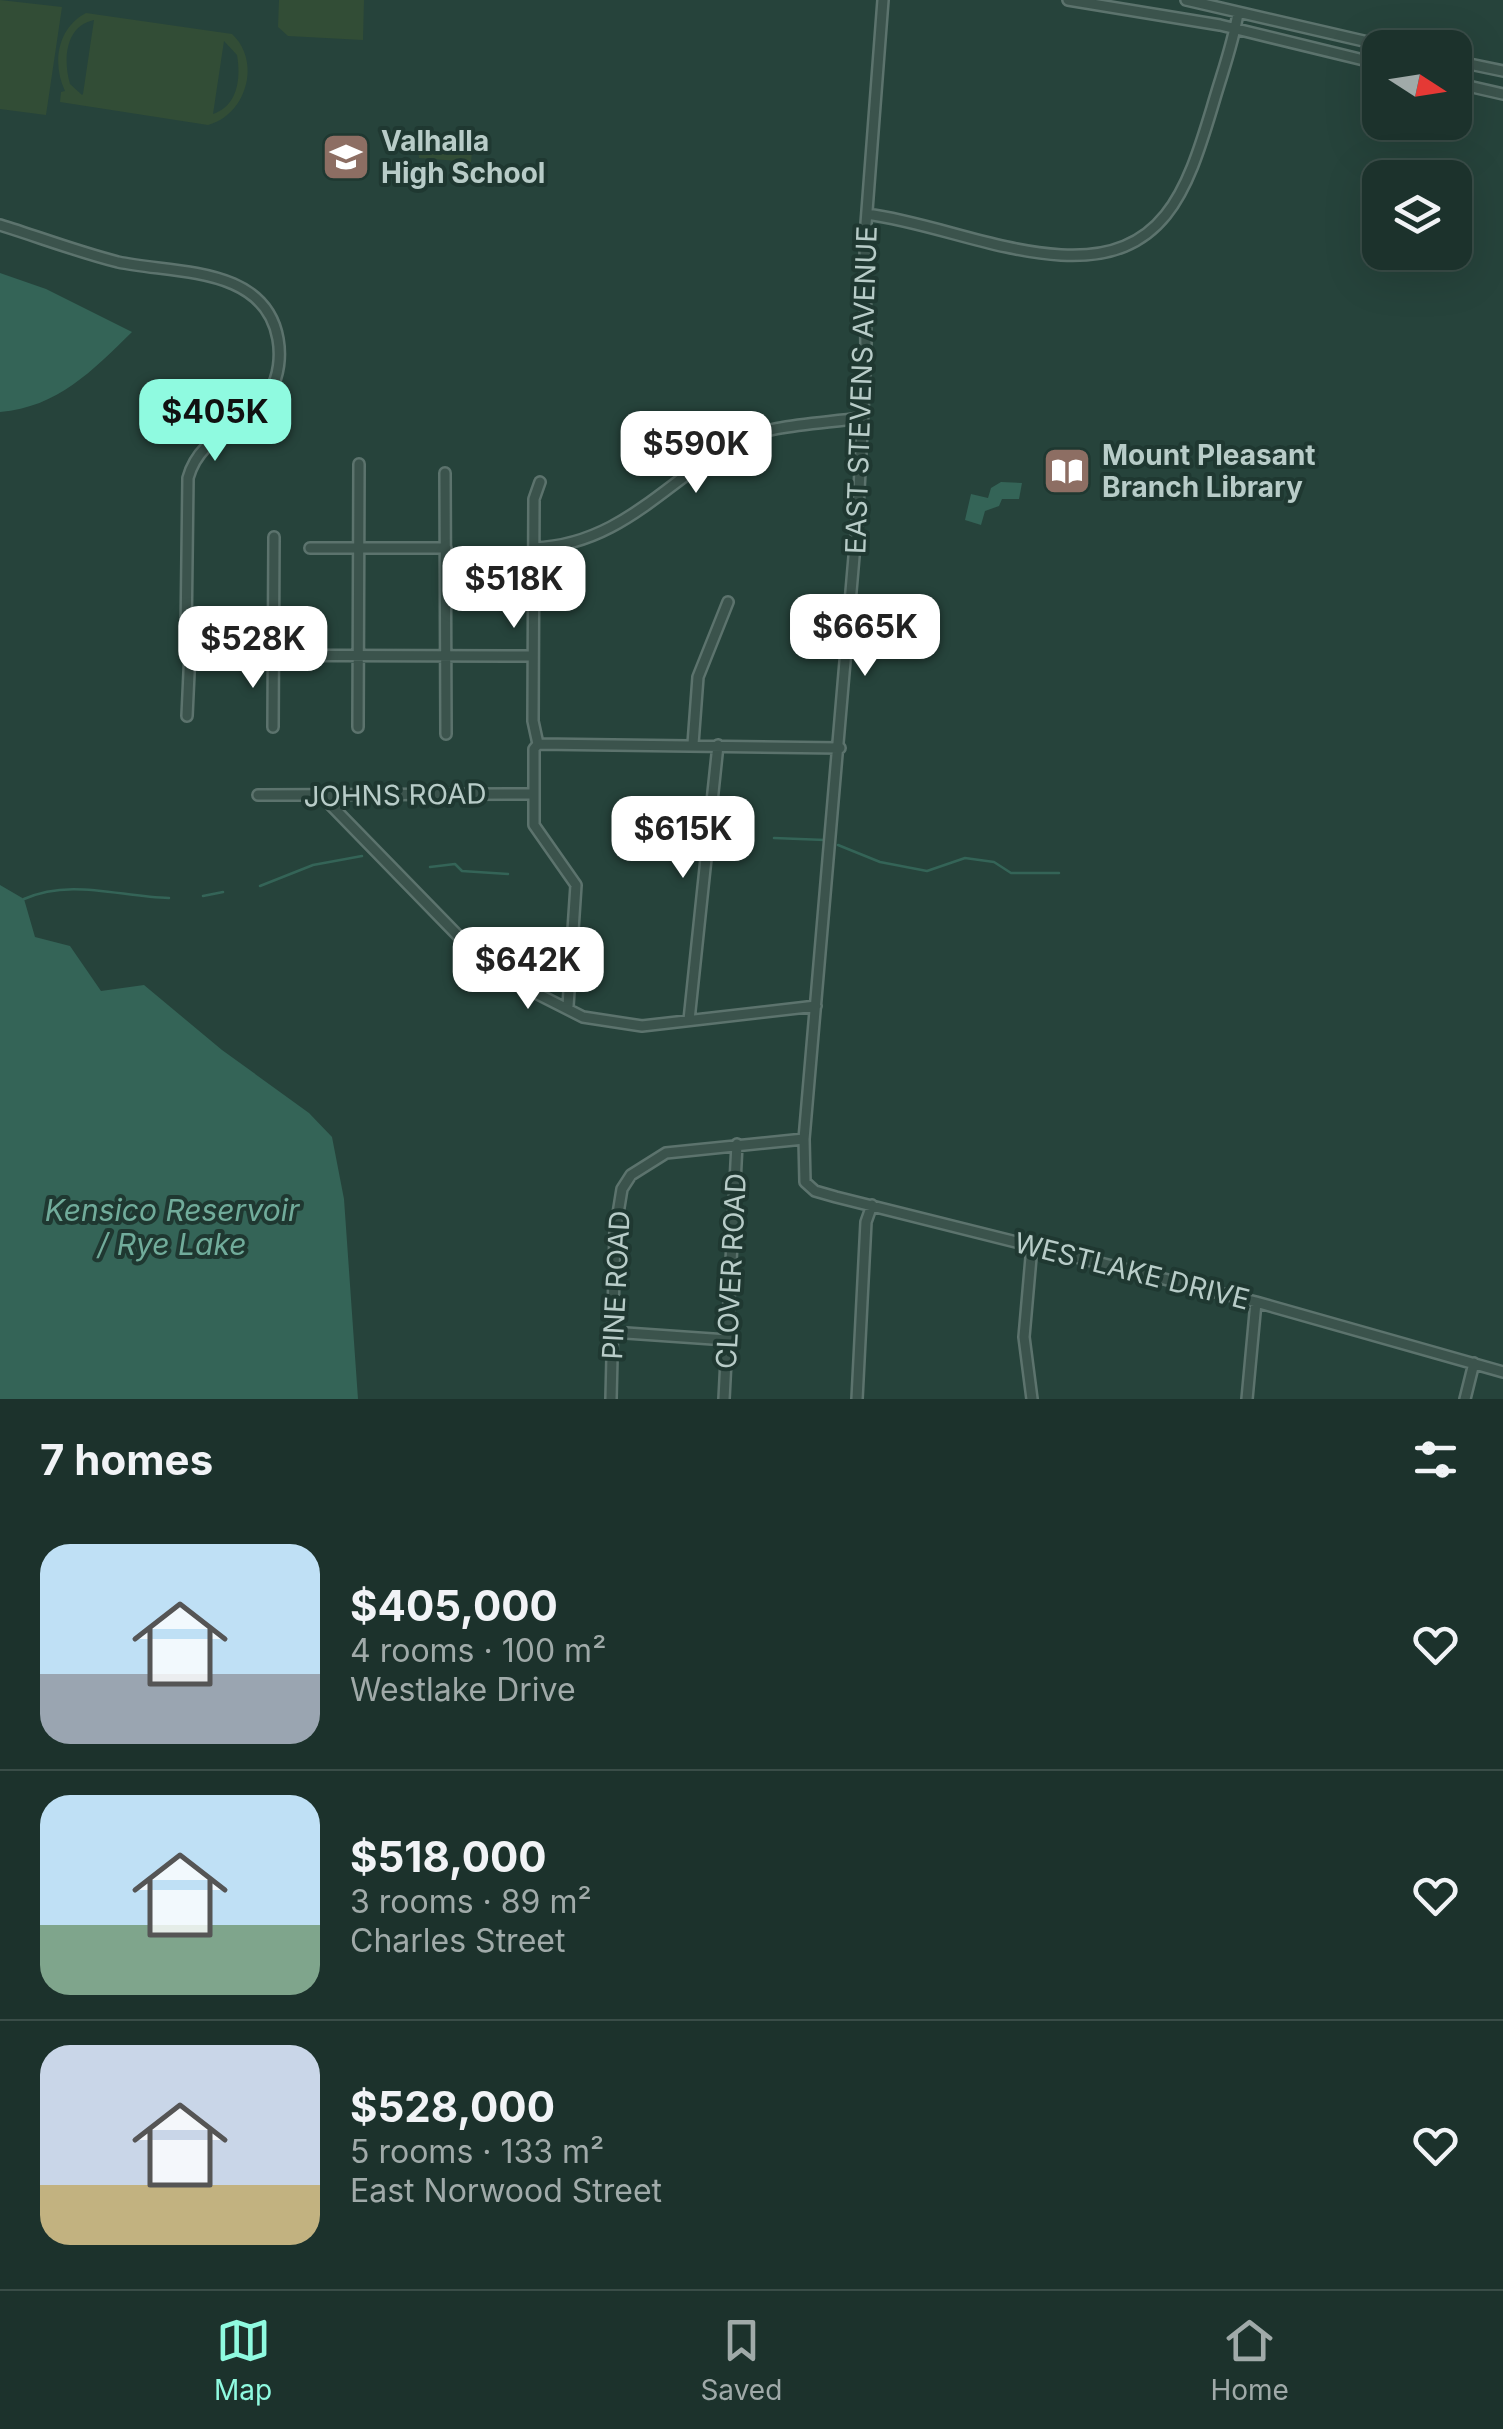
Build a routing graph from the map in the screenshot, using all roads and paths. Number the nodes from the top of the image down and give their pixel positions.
1 (883, 0) edge
2 (1068, 0) edge
3 (1186, 0) edge
4 (1238, 12) junction
5 (1236, 29) junction
6 (1362, 41) edge
7 (1362, 60) edge
8 (1472, 65) edge
9 (1503, 71) edge
10 (1472, 87) edge
11 (1503, 94) edge
12 (867, 214) junction
13 (0, 225) edge
14 (860, 418) junction
15 (359, 464) dead end
16 (445, 473) dead end
17 (540, 482) dead end
18 (274, 537) dead end
19 (310, 548) dead end
20 (360, 548) junction
21 (446, 548) junction
22 (534, 548) junction
23 (728, 602) dead end
24 (190, 651) junction
25 (273, 656) junction
26 (359, 656) junction
27 (446, 656) junction
28 (533, 656) junction
29 (187, 716) dead end
30 (358, 727) dead end
31 (273, 728) dead end
32 (446, 734) dead end
33 (538, 744) junction
34 (693, 744) junction
35 (718, 745) junction
36 (840, 748) junction
37 (531, 794) junction
38 (258, 795) dead end
39 (324, 798) junction
40 (568, 1006) junction
41 (816, 1006) junction
42 (689, 1020) junction
43 (804, 1138) junction
44 (737, 1144) junction
45 (872, 1206) junction
46 (1032, 1246) junction
47 (1256, 1302) junction
48 (612, 1332) junction
49 (728, 1340) junction
50 (1474, 1363) junction
51 (1503, 1372) edge
52 (611, 1399) edge
53 (724, 1399) edge
54 (858, 1399) edge
55 (1032, 1399) edge
56 (1247, 1399) edge
57 (1466, 1399) edge

1 - 12 street, EAST STEVENS AVENUE
2 - 5 street
3 - 4 street
4 - 5 street
4 - 6 street
5 - 7 street
5 - 12 street
8 - 9 street
10 - 11 street
12 - 14 street, EAST STEVENS AVENUE
13 - 24 street
14 - 22 street
14 - 36 street, EAST STEVENS AVENUE
15 - 20 street
16 - 21 street
17 - 22 street
18 - 25 street
19 - 20 street
20 - 21 street
20 - 26 street
21 - 27 street
22 - 28 street
23 - 34 street
24 - 25 street
24 - 29 street
25 - 26 street
25 - 31 street
26 - 27 street
26 - 30 street
27 - 28 street
27 - 32 street
28 - 33 street
33 - 34 street
33 - 37 street
34 - 35 street
35 - 36 street
35 - 42 street
36 - 41 street, EAST STEVENS AVENUE
37 - 39 street, JOHNS ROAD
37 - 40 street
38 - 39 street, JOHNS ROAD
39 - 40 street
40 - 42 street
41 - 42 street
41 - 43 street, EAST STEVENS AVENUE
43 - 44 street, PINE ROAD
43 - 45 street, WESTLAKE DRIVE
44 - 48 street, PINE ROAD
44 - 49 street, CLOVER ROAD
45 - 46 street, WESTLAKE DRIVE
45 - 54 street
46 - 47 street, WESTLAKE DRIVE
46 - 55 street
47 - 50 street, WESTLAKE DRIVE
47 - 56 street
48 - 49 street
48 - 52 street, PINE ROAD
49 - 53 street, CLOVER ROAD
50 - 51 street, WESTLAKE DRIVE
50 - 57 street

